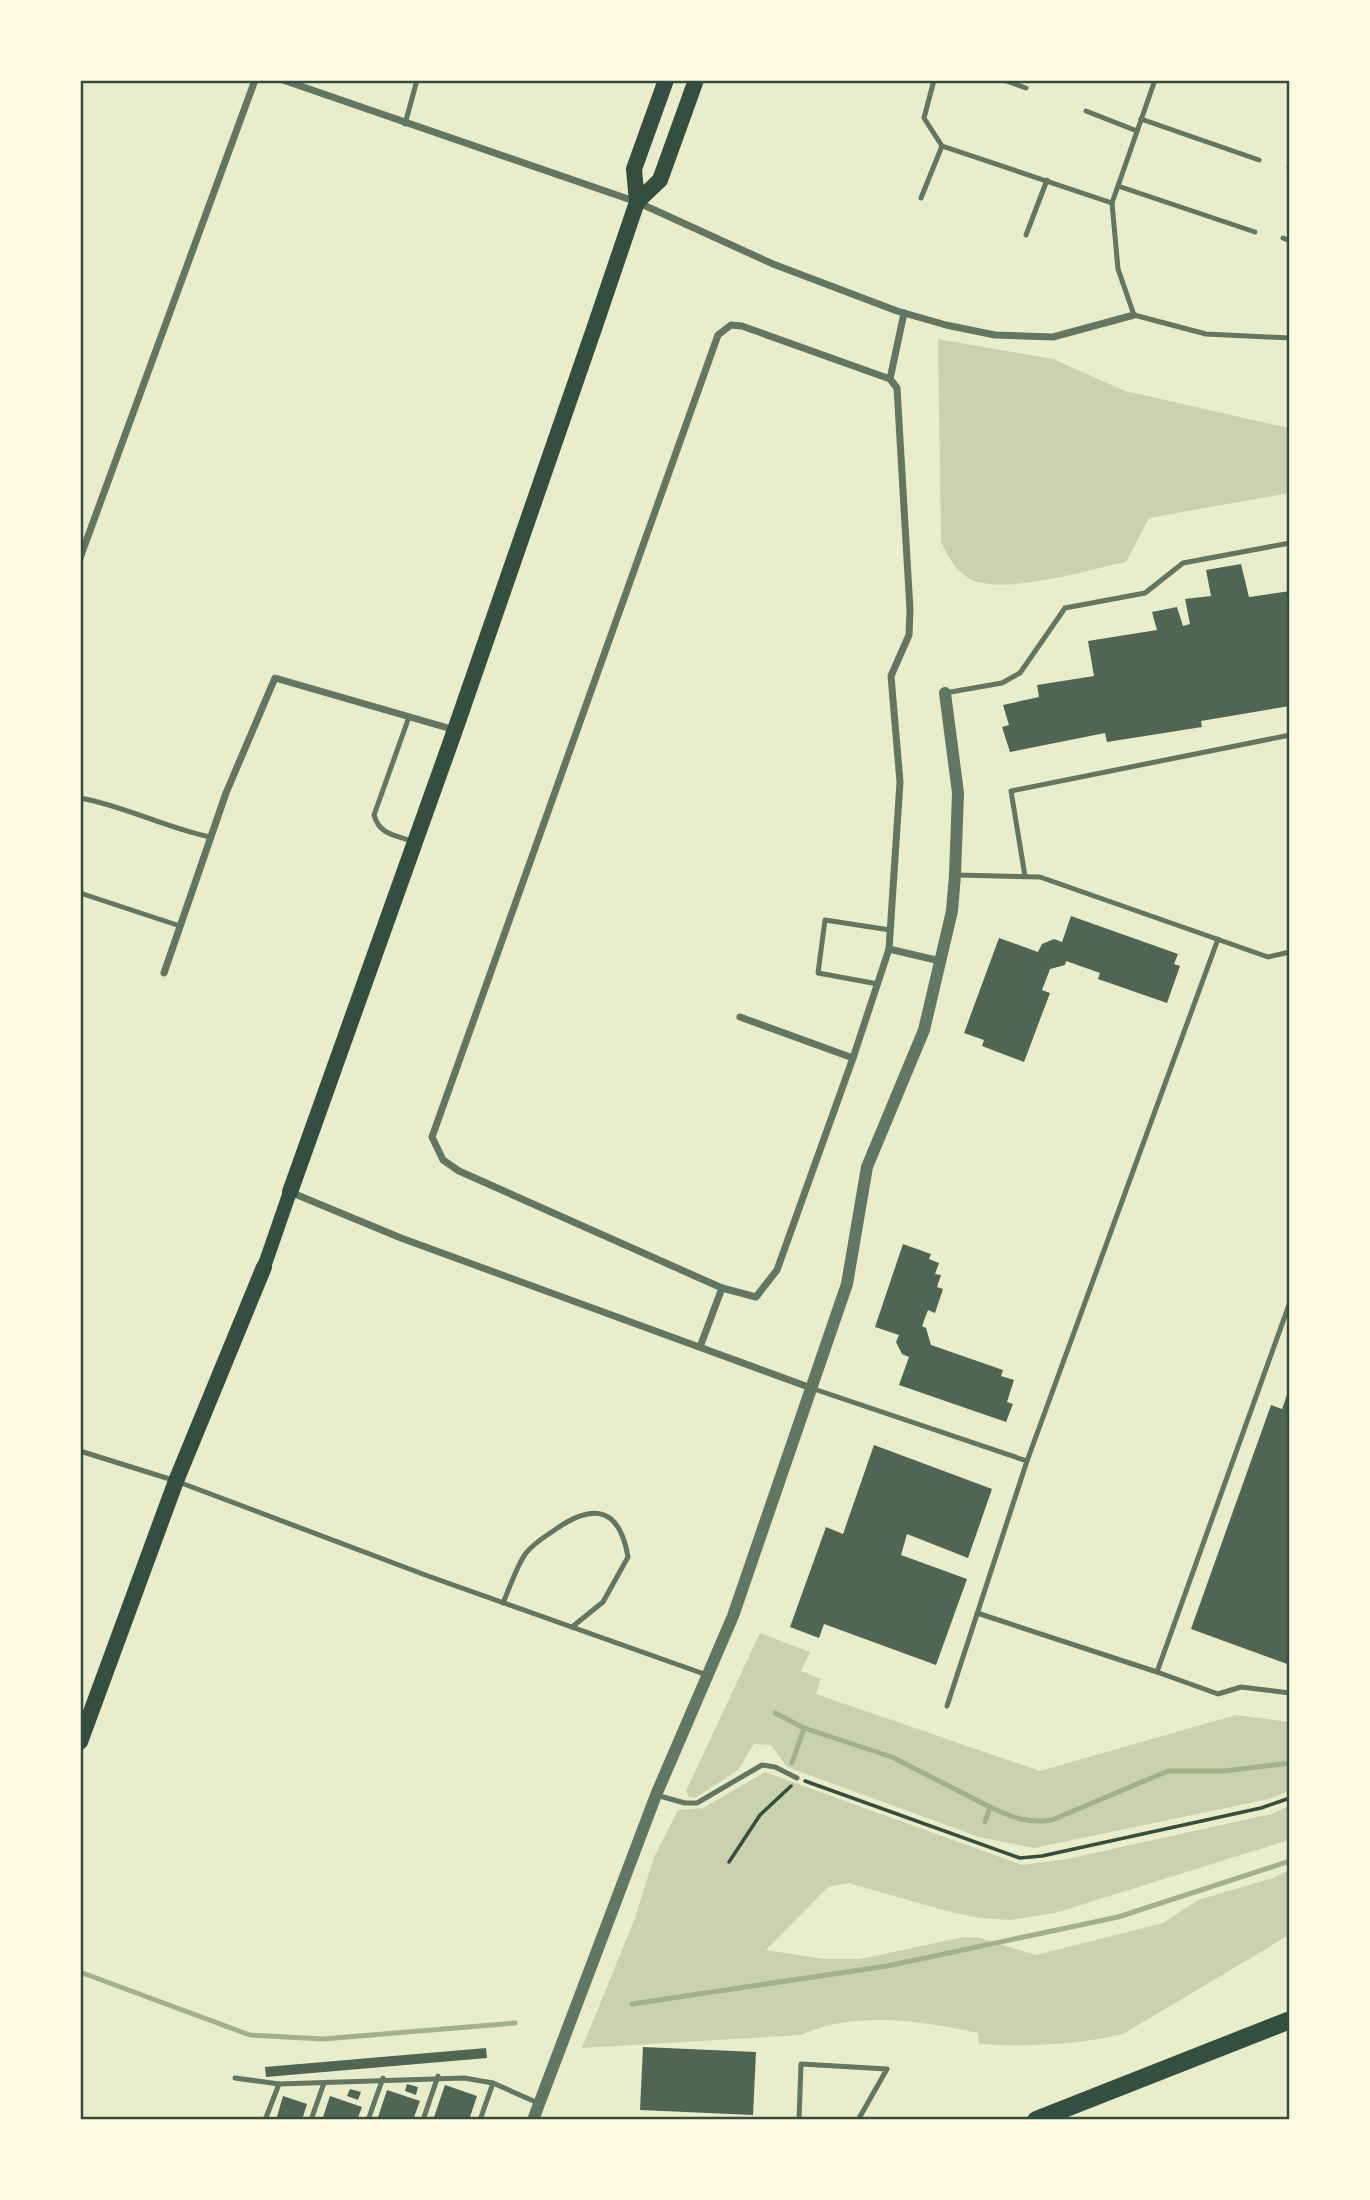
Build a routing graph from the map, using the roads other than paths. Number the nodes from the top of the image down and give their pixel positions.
1 (255, 80) edge
2 (283, 80) edge
3 (417, 80) edge
4 (666, 80) edge
5 (696, 80) edge
6 (934, 80) edge
7 (1004, 80) edge
8 (1155, 80) edge
9 (1026, 88) dead end
10 (1086, 111) dead end
11 (1141, 119) junction
12 (405, 124) junction
13 (1137, 131) junction
14 (942, 146) junction
15 (1259, 160) dead end
16 (1047, 180) junction
17 (1118, 186) junction
18 (921, 198) dead end
19 (637, 202) junction
20 (1112, 202) junction
21 (1255, 232) dead end
22 (1026, 235) dead end
23 (905, 313) junction
24 (1134, 315) junction
25 (1290, 338) edge
26 (890, 379) junction
27 (1290, 542) edge
28 (80, 558) edge
29 (945, 694) joint
30 (409, 717) junction
31 (455, 730) junction
32 (1290, 735) edge
33 (80, 798) edge
34 (210, 837) junction
35 (415, 841) junction
36 (955, 875) junction
37 (1025, 876) junction
38 (80, 893) edge
39 (180, 926) junction
40 (890, 930) junction
41 (1218, 939) junction
42 (889, 949) junction
43 (1290, 953) edge
44 (940, 961) junction
45 (164, 973) dead end
46 (878, 984) junction
47 (740, 1017) dead end
48 (852, 1058) junction
49 (290, 1192) junction
50 (264, 1267) joint
51 (722, 1288) junction
52 (1290, 1302) edge
53 (700, 1347) junction
54 (811, 1388) junction
55 (80, 1451) edge
56 (1027, 1461) junction
57 (176, 1481) junction
58 (503, 1603) junction
59 (977, 1613) junction
60 (572, 1627) junction
61 (1157, 1672) junction
62 (707, 1675) junction
63 (1290, 1693) edge
64 (947, 1706) dead end
65 (80, 1742) edge
66 (797, 1778) road end
67 (656, 1795) junction
68 (1290, 2020) edge
69 (438, 2076) junction
70 (235, 2078) dead end
71 (383, 2078) junction
72 (324, 2083) junction
73 (493, 2083) junction
74 (279, 2084) junction
75 (539, 2103) junction
76 (265, 2119) edge
77 (311, 2119) edge
78 (368, 2119) edge
79 (423, 2119) edge
80 (480, 2119) edge
81 (533, 2119) edge
82 (799, 2119) edge
83 (858, 2119) edge
84 (1036, 2119) edge

1 - 28 street
2 - 12 street
3 - 12 lane
4 - 19 main road
5 - 19 main road
6 - 14 lane
7 - 9 lane
8 - 11 lane
10 - 13 lane
11 - 13 lane
11 - 15 lane
12 - 19 street
13 - 17 lane
14 - 16 lane
14 - 18 lane
16 - 20 lane
16 - 22 lane
17 - 20 lane
17 - 21 lane
19 - 23 street
19 - 31 main road
20 - 24 lane
23 - 24 street
23 - 26 street
24 - 25 lane
26 - 40 street
26 - 51 street
27 - 29 lane
29 - 36 street
30 - 31 street
30 - 34 street
30 - 35 lane
31 - 35 main road
32 - 37 lane
33 - 34 lane
34 - 39 street
35 - 49 main road
36 - 37 lane
36 - 44 street
37 - 41 lane
38 - 39 lane
39 - 45 street
40 - 42 street
40 - 46 lane
41 - 43 lane
41 - 56 lane
42 - 44 street
42 - 46 street
44 - 54 street
46 - 48 street
47 - 48 street
48 - 51 street
49 - 50 main road
49 - 53 street
50 - 57 main road
51 - 53 street
52 - 61 lane
53 - 54 street
54 - 56 lane
54 - 62 street
55 - 57 lane
56 - 59 lane
57 - 58 lane
57 - 65 main road
58 - 60 lane
58 - 60 lane
59 - 61 lane
59 - 64 lane
60 - 62 lane
61 - 63 lane
62 - 67 street
66 - 67 lane
67 - 75 street
68 - 84 highway
69 - 71 lane
69 - 73 lane
69 - 79 lane
70 - 74 lane
71 - 72 lane
71 - 78 lane
72 - 74 lane
72 - 77 lane
73 - 75 lane
73 - 80 lane
74 - 76 lane
75 - 81 street
82 - 83 lane

